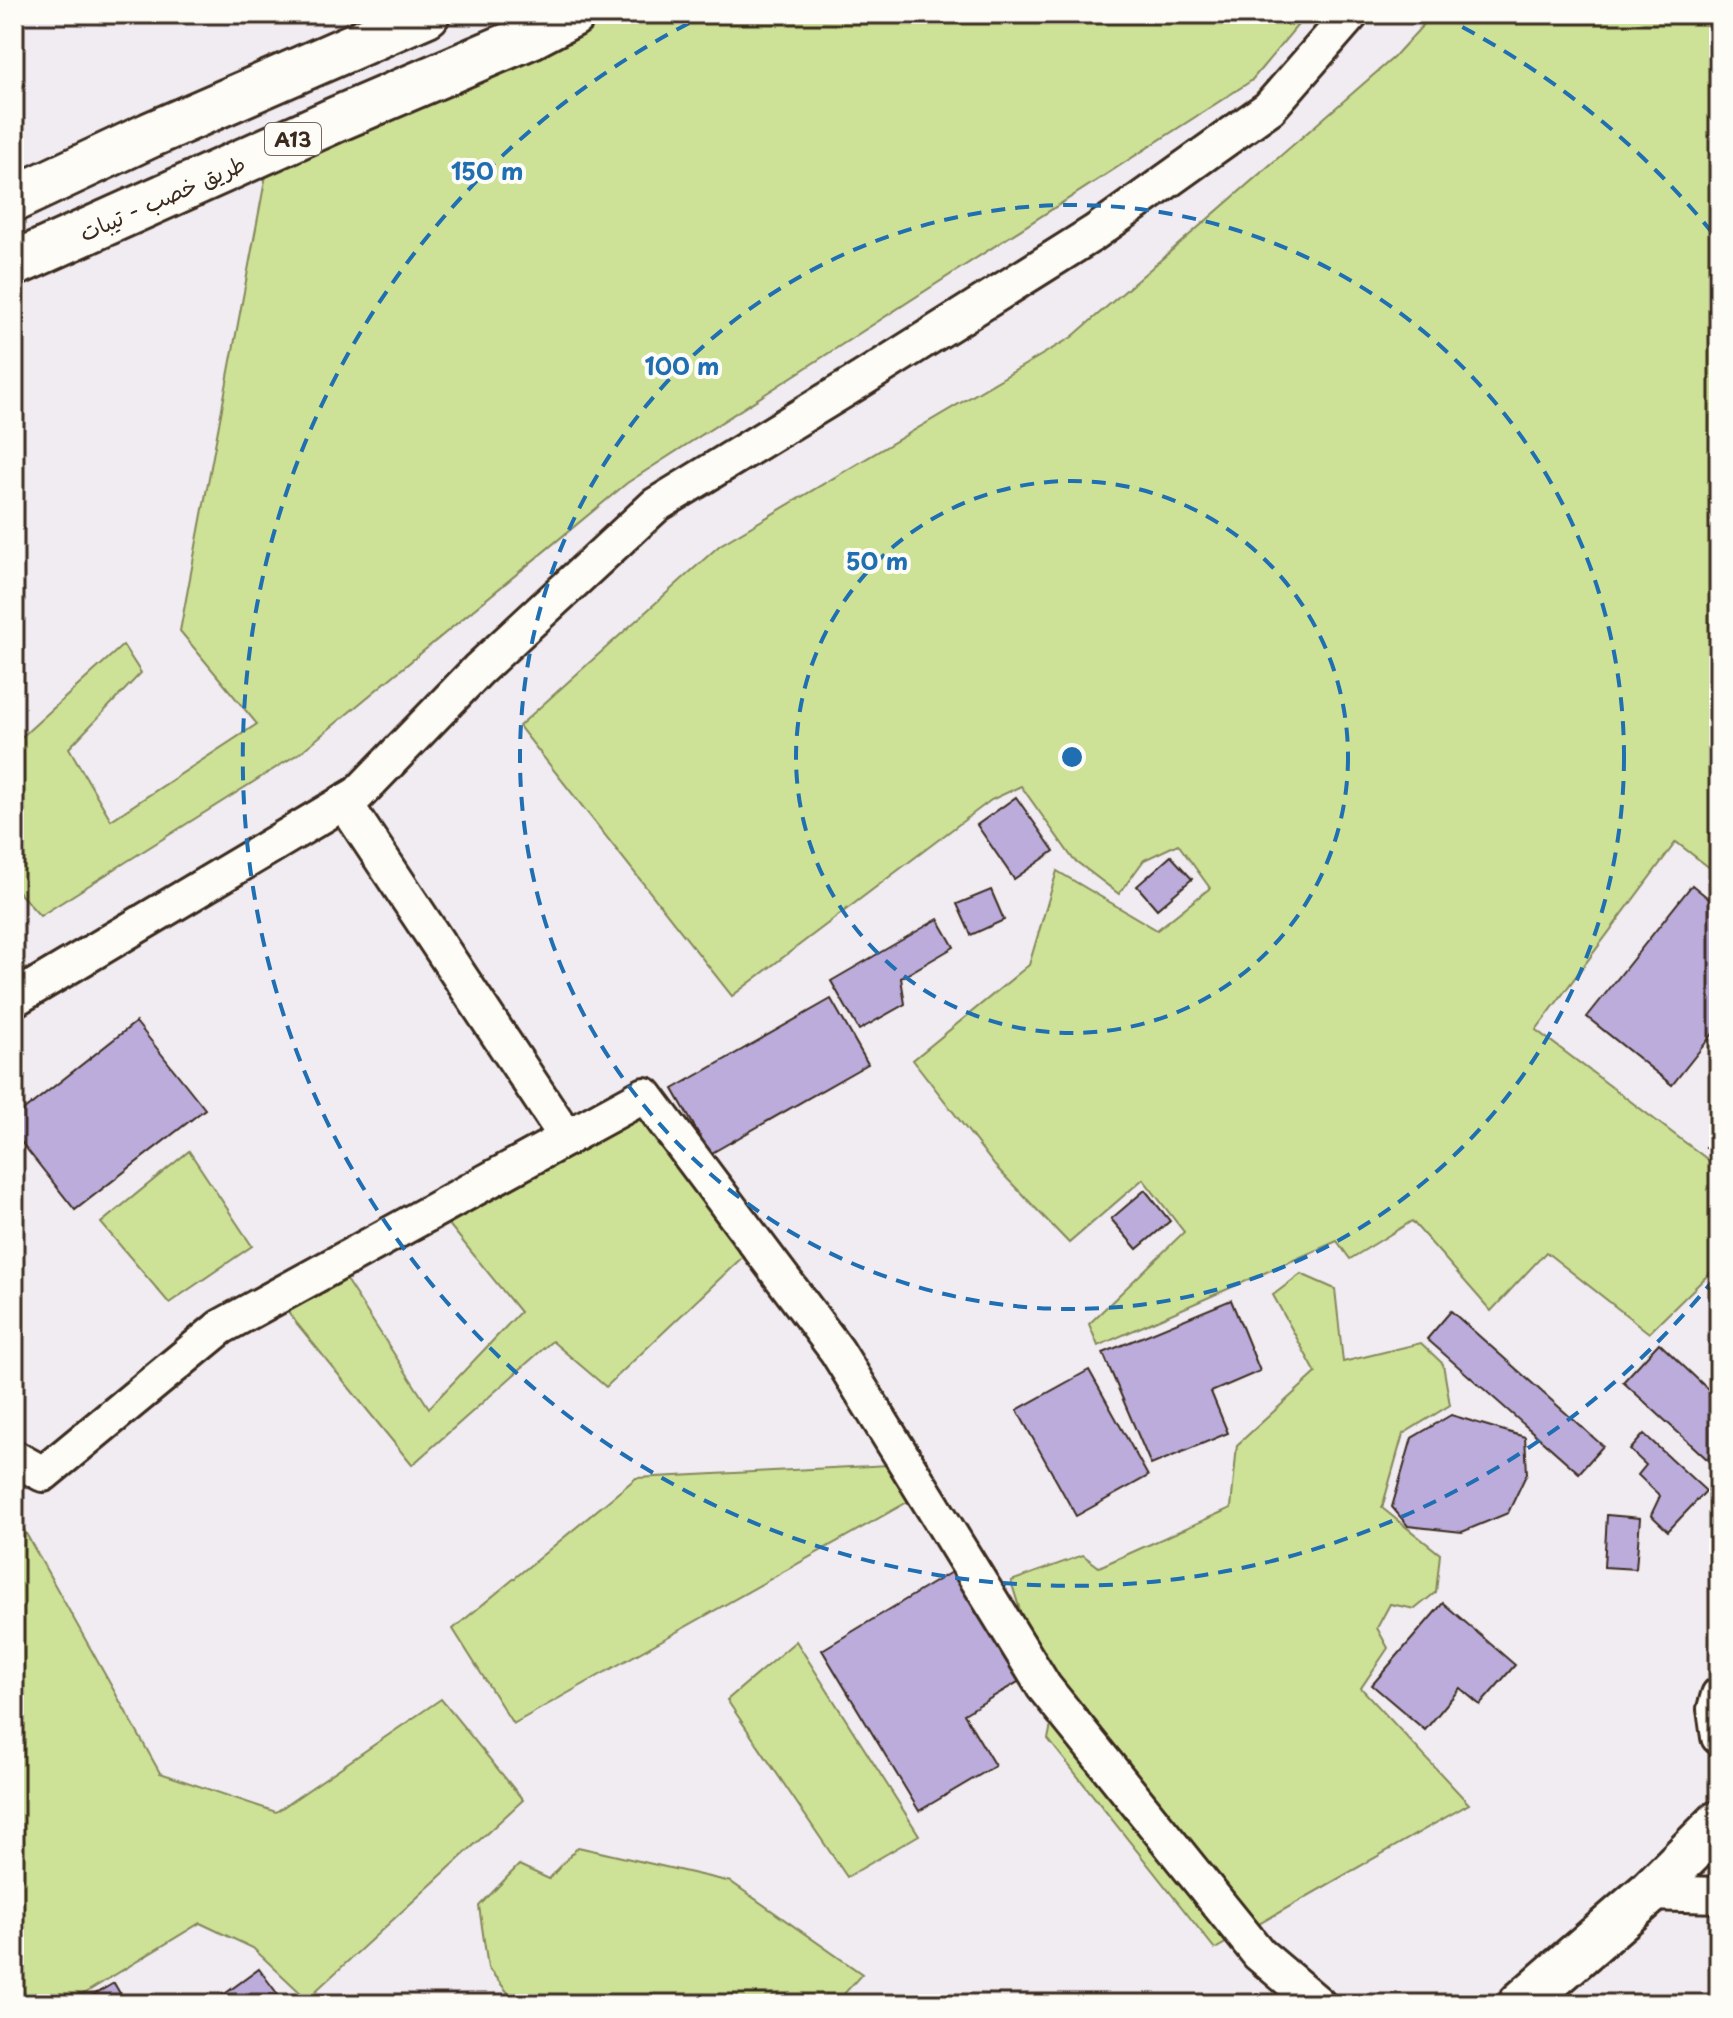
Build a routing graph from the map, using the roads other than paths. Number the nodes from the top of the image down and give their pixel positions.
1 (427, 14) edge
2 (573, 14) edge
3 (1351, 14) edge
4 (14, 199) edge
5 (14, 264) edge
6 (344, 802) junction
7 (14, 999) edge
8 (567, 1138) junction
9 (14, 1458) edge
10 (1719, 1695) edge
11 (1719, 1737) edge
12 (1719, 1823) edge
13 (1649, 1893) junction
14 (1719, 1895) edge
15 (1318, 2004) edge
16 (1521, 2004) edge

1 - 4 main road
2 - 5 main road, طريق خصب - تيبات / A13
3 - 6 street
6 - 7 street
6 - 8 street
8 - 9 street
8 - 15 street
10 - 11 street
12 - 13 main road
13 - 14 street
13 - 16 main road

